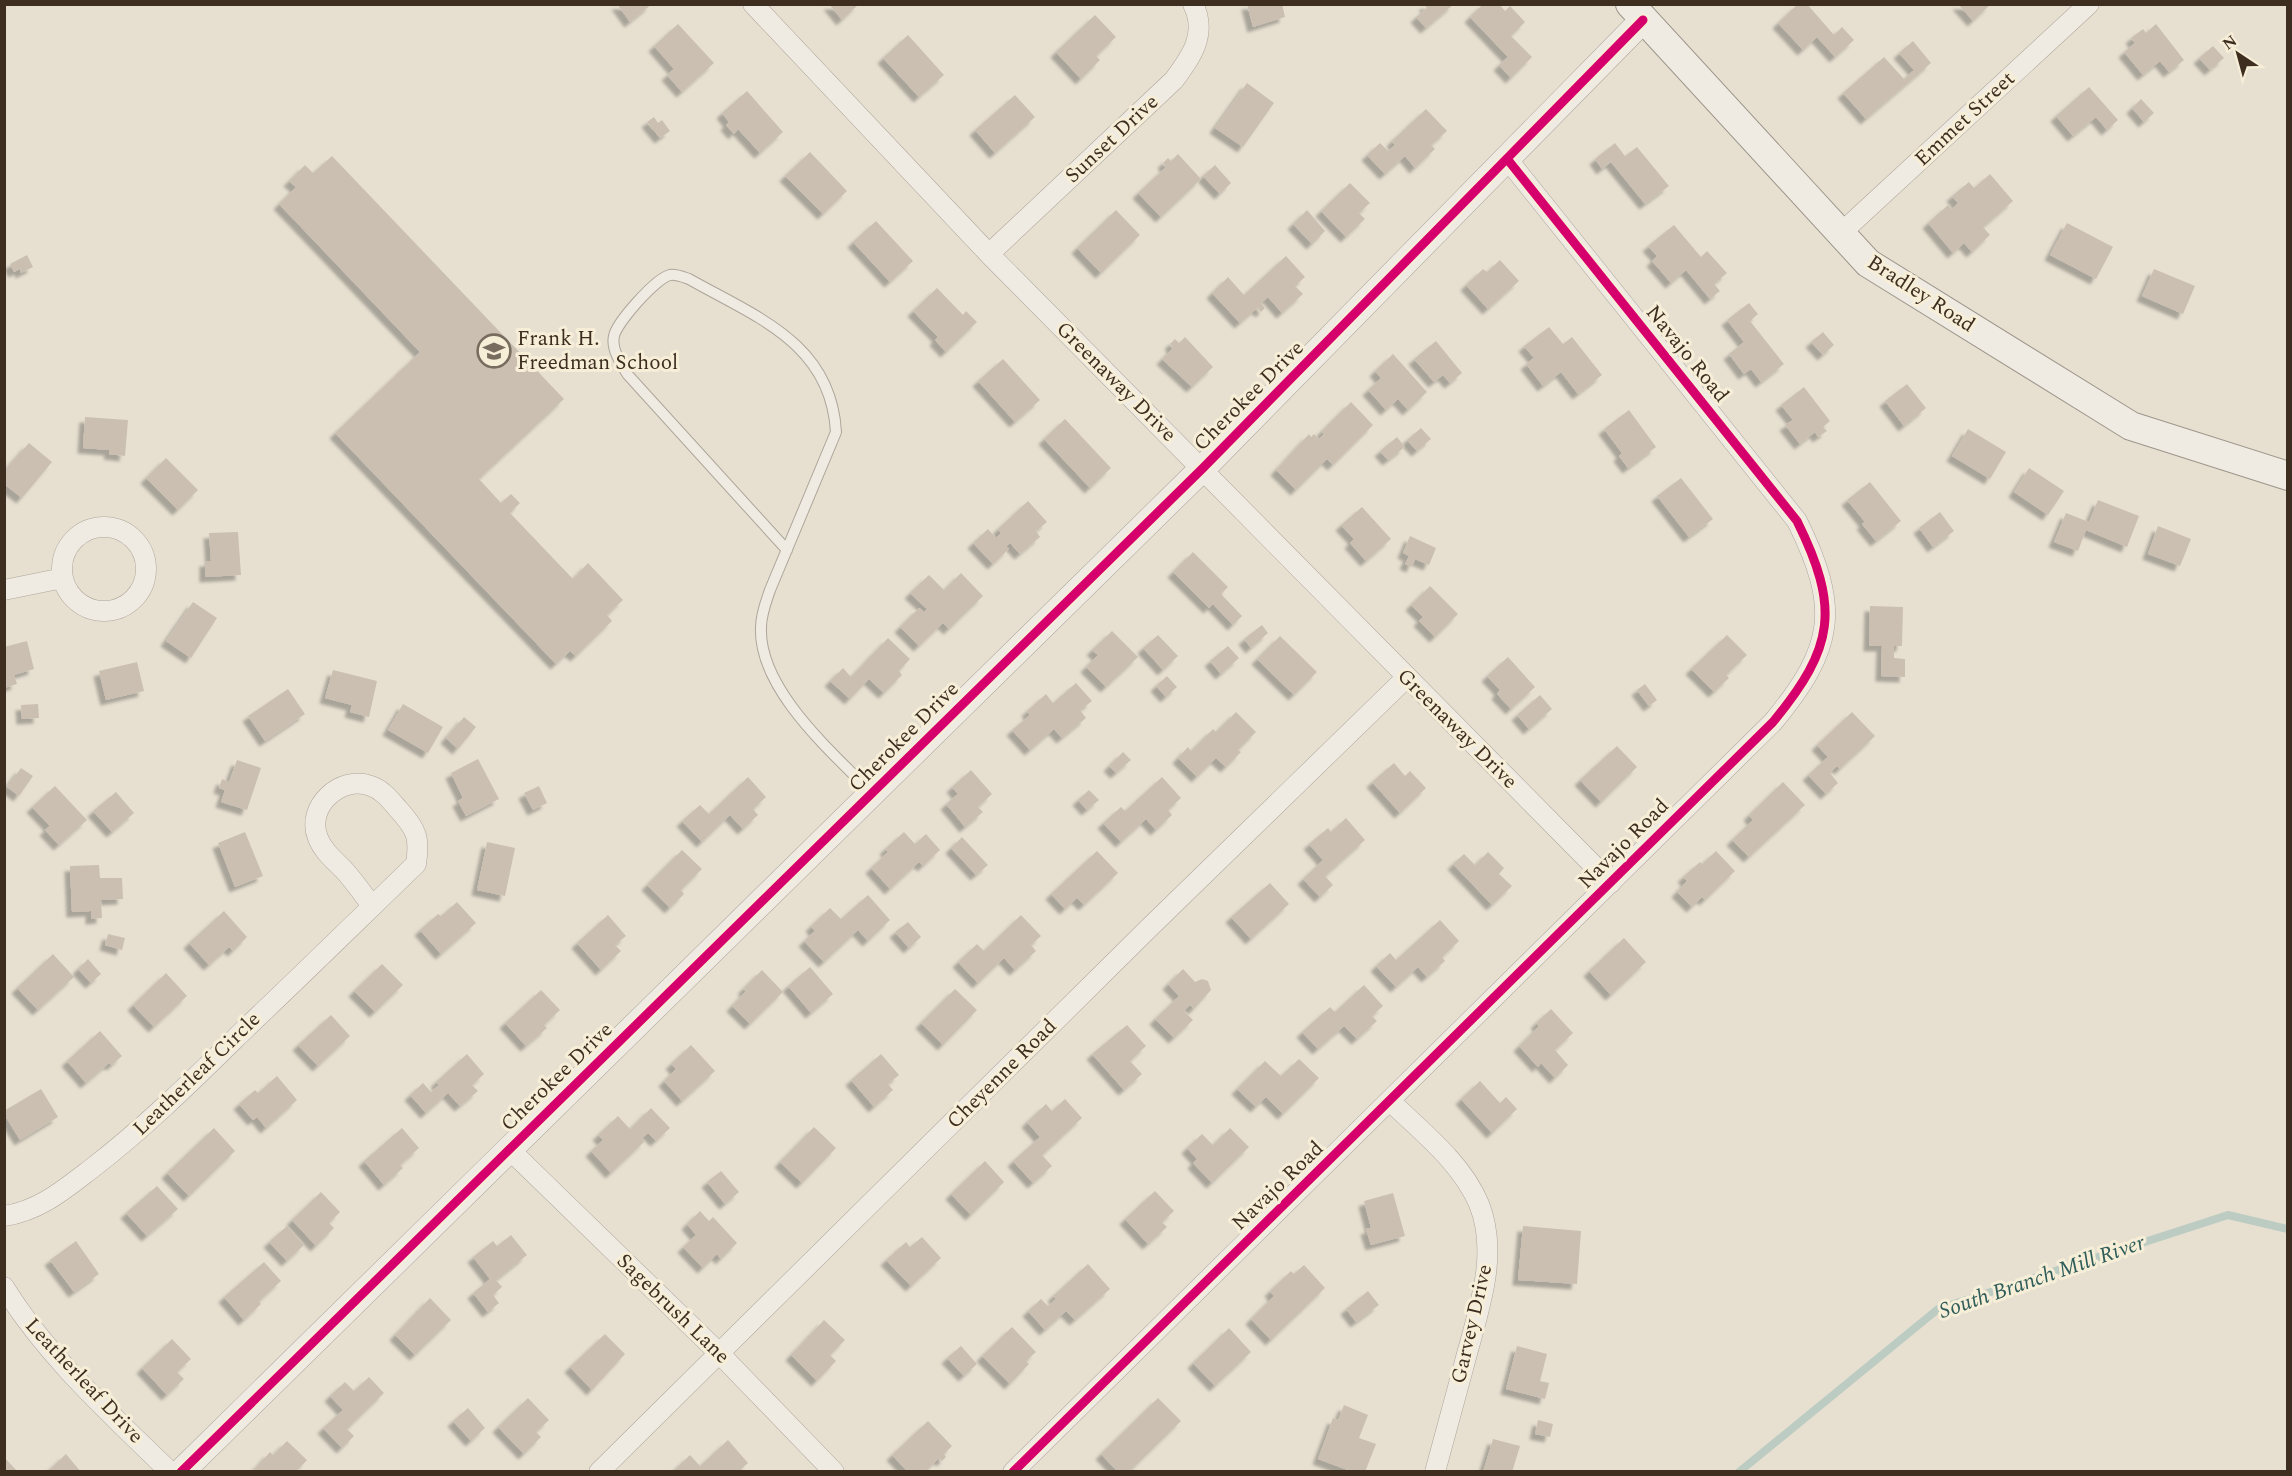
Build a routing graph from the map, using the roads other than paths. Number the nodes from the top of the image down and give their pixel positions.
1 (753, 4) edge
2 (1193, 4) edge
3 (2089, 4) edge
4 (1637, 12) edge
5 (1508, 160) junction
6 (1840, 233) junction
7 (989, 254) junction
8 (1202, 469) junction
9 (2288, 476) edge
10 (787, 550) junction
11 (63, 578) junction
12 (4, 590) edge
13 (1406, 678) junction
14 (872, 793) junction
15 (1611, 883) junction
16 (372, 906) junction
17 (1390, 1101) junction
18 (509, 1149) junction
19 (4, 1216) edge
20 (4, 1287) edge
21 (720, 1354) junction
22 (170, 1472) edge
23 (181, 1472) edge
24 (599, 1472) edge
25 (834, 1472) edge
26 (1013, 1472) edge
27 (1435, 1472) edge

1 - 7 street, Greenaway Drive
2 - 7 street, Sunset Drive
3 - 6 street, Emmet Street
4 - 5 street, Cherokee Drive
4 - 6 main road, Bradley Road
5 - 8 street, Cherokee Drive
5 - 15 street, Navajo Road
6 - 9 main road, Bradley Road
7 - 8 street, Greenaway Drive
8 - 13 street, Greenaway Drive
8 - 14 street, Cherokee Drive
10 - 10 lane
10 - 14 lane
11 - 11 street
11 - 12 street
13 - 15 street, Greenaway Drive
13 - 21 street, Cheyenne Road
14 - 18 street, Cherokee Drive
15 - 17 street, Navajo Road
16 - 16 street, Leatherleaf Circle
16 - 19 street, Leatherleaf Circle
17 - 26 street, Navajo Road
17 - 27 street, Garvey Drive
18 - 21 street, Sagebrush Lane
18 - 23 street, Cherokee Drive
20 - 22 street, Leatherleaf Drive
21 - 24 street, Cheyenne Road
21 - 25 street, Sagebrush Lane

